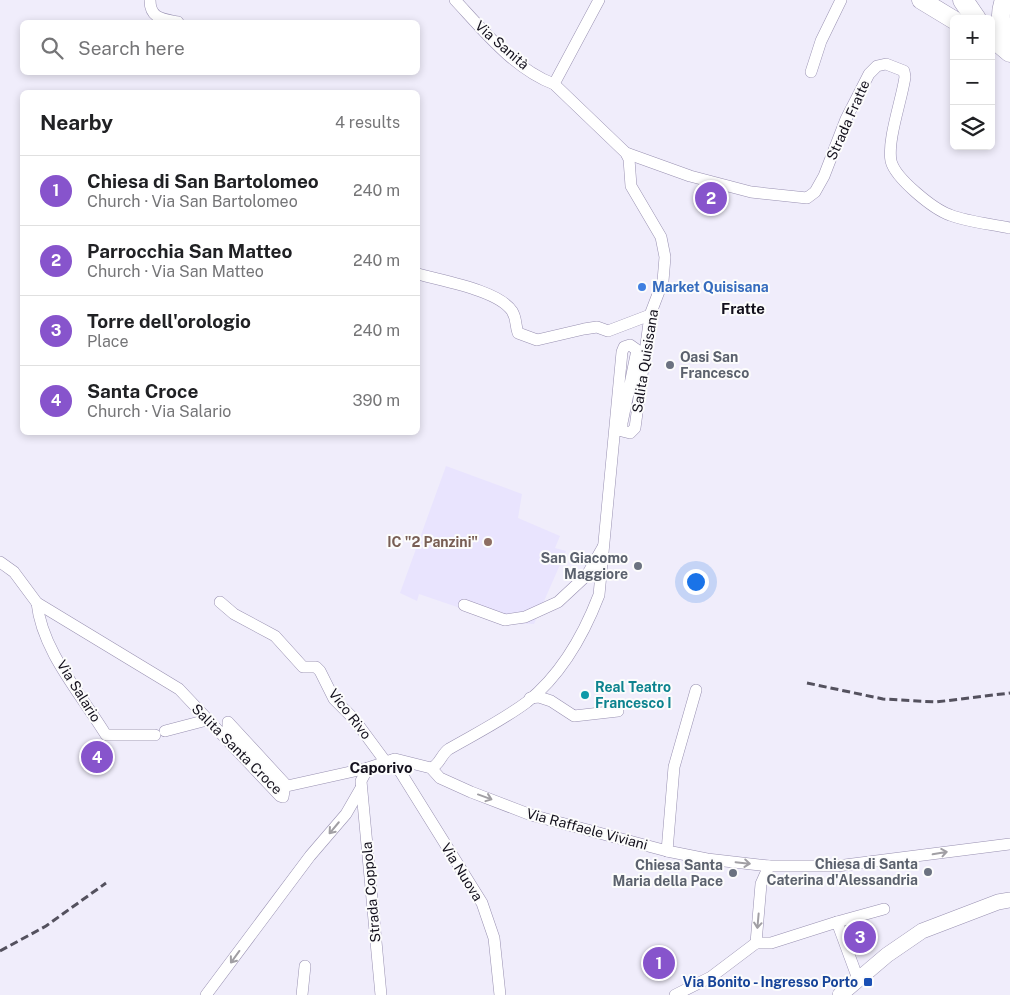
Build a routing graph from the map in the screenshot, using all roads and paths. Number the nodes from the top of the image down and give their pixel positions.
1 (150, 0) edge
2 (455, 0) edge
3 (599, 0) edge
4 (841, 0) edge
5 (921, 0) edge
6 (963, 0) edge
7 (1004, 0) edge
8 (973, 15) edge
9 (950, 18) edge
10 (170, 20) edge
11 (995, 39) edge
12 (995, 44) edge
13 (1010, 44) edge
14 (1010, 52) edge
15 (811, 72) dead end
16 (554, 84) junction
17 (626, 153) junction
18 (1010, 228) edge
19 (420, 275) edge
20 (650, 315) junction
21 (605, 544) junction
22 (0, 562) edge
23 (220, 602) dead end
24 (37, 603) junction
25 (464, 606) dead end
26 (696, 690) dead end
27 (535, 698) junction
28 (618, 711) dead end
29 (207, 720) junction
30 (389, 760) junction
31 (368, 768) junction
32 (431, 768) junction
33 (361, 788) junction
34 (1010, 844) edge
35 (667, 851) junction
36 (769, 866) junction
37 (1010, 900) edge
38 (884, 909) dead end
39 (834, 923) junction
40 (756, 943) junction
41 (305, 966) dead end
42 (858, 979) junction
43 (206, 995) edge
44 (302, 995) edge
45 (381, 995) edge
46 (500, 995) edge
47 (675, 995) edge
48 (840, 995) edge

1 - 10 street
2 - 16 street, Via Sanità
3 - 16 street
4 - 15 street
5 - 9 main road
6 - 8 highway
7 - 13 main road
11 - 14 highway
12 - 14 main road
16 - 17 street
17 - 18 street, Strada Fratte
17 - 20 street, Salita Quisisana
19 - 20 street
20 - 21 street, Salita Quisisana
21 - 25 street
21 - 27 street, Salita Quisisana
22 - 24 street, Salita Santa Croce
23 - 30 street, Vico Rivo
24 - 29 street, Salita Santa Croce
24 - 29 street, Via Salario
26 - 35 street
27 - 28 street
27 - 32 street, Salita Quisisana
29 - 31 street, Salita Santa Croce
30 - 31 street
30 - 32 street
30 - 46 street, Via Nuova
31 - 33 street
32 -> 35 street, Via Raffaele Viviani
33 -> 43 street
33 - 45 street, Strada Coppola
36 -> 34 street, Via Raffaele Viviani
35 -> 36 street, Via Raffaele Viviani
36 -> 40 street
37 - 42 street
38 - 39 street
39 - 40 street
39 - 42 street
40 - 47 street
41 - 44 street
42 - 48 street

